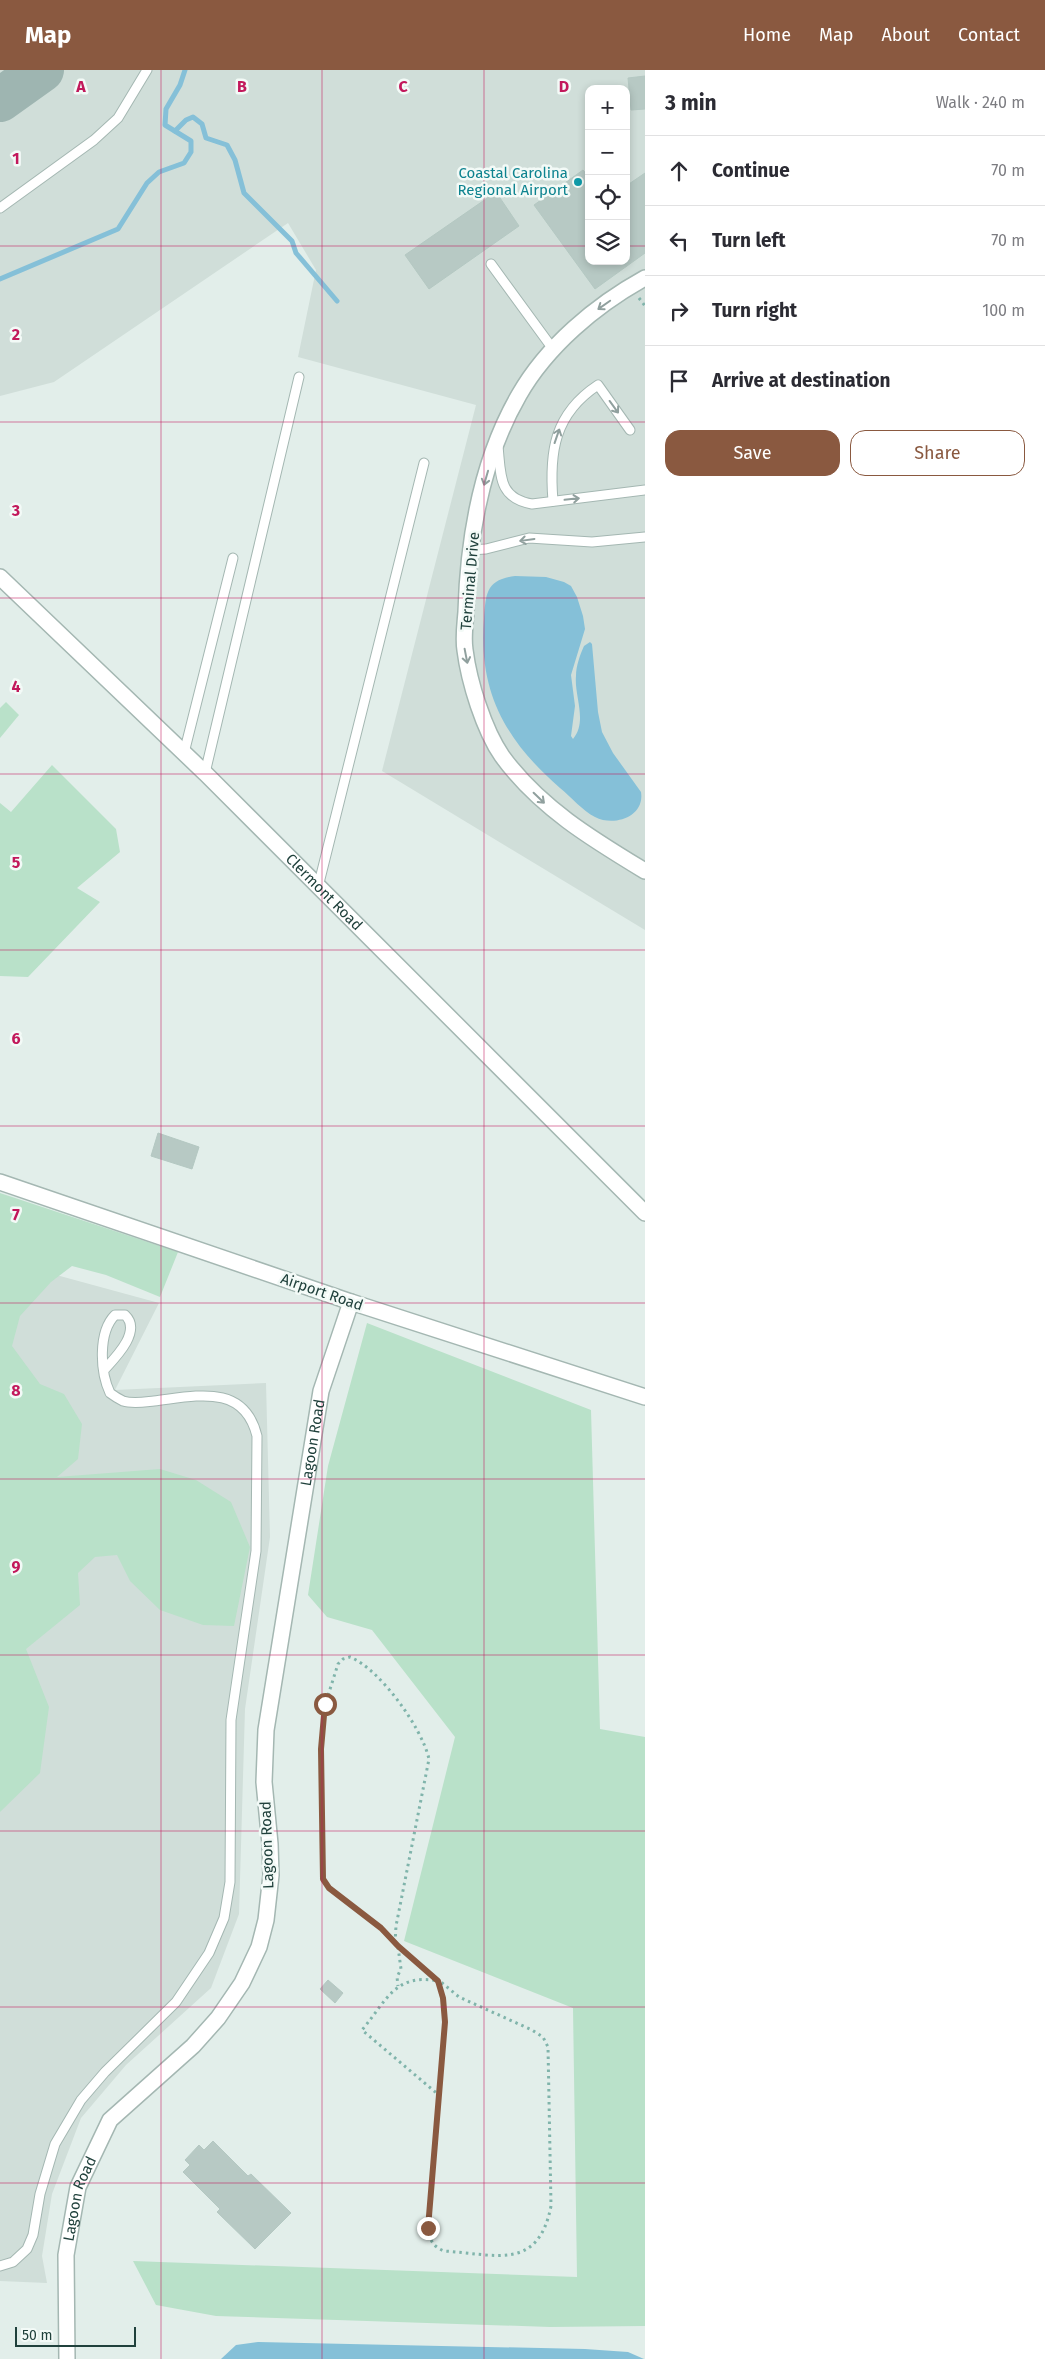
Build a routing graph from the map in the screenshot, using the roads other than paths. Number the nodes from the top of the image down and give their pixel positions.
1 (147, 70) edge
2 (0, 208) edge
3 (491, 264) dead end
4 (645, 278) edge
5 (554, 349) junction
6 (299, 377) dead end
7 (630, 430) dead end
8 (498, 444) junction
9 (424, 463) dead end
10 (645, 490) edge
11 (553, 501) junction
12 (645, 537) edge
13 (470, 550) junction
14 (232, 558) dead end
15 (0, 577) edge
16 (184, 753) junction
17 (205, 773) junction
18 (645, 871) edge
19 (318, 887) junction
20 (0, 1182) edge
21 (645, 1213) edge
22 (351, 1302) junction
23 (104, 1370) junction
24 (645, 1397) edge
25 (0, 2266) edge
26 (67, 2359) edge

1 - 2 lane
3 - 5 lane
4 -> 5 street, Terminal Drive
5 - 8 street, Terminal Drive
6 - 17 lane
11 -> 7 lane
8 - 11 lane
8 -> 13 street, Terminal Drive
9 - 19 lane
11 -> 10 lane
12 -> 13 lane
13 -> 18 street, Terminal Drive
14 - 16 lane
15 - 16 street, Clermont Road
16 - 17 street, Clermont Road
17 - 19 street, Clermont Road
19 - 21 street, Clermont Road
20 - 22 street, Airport Road
22 - 24 street, Airport Road
22 - 26 street, Lagoon Road
23 - 23 lane
23 - 25 lane

